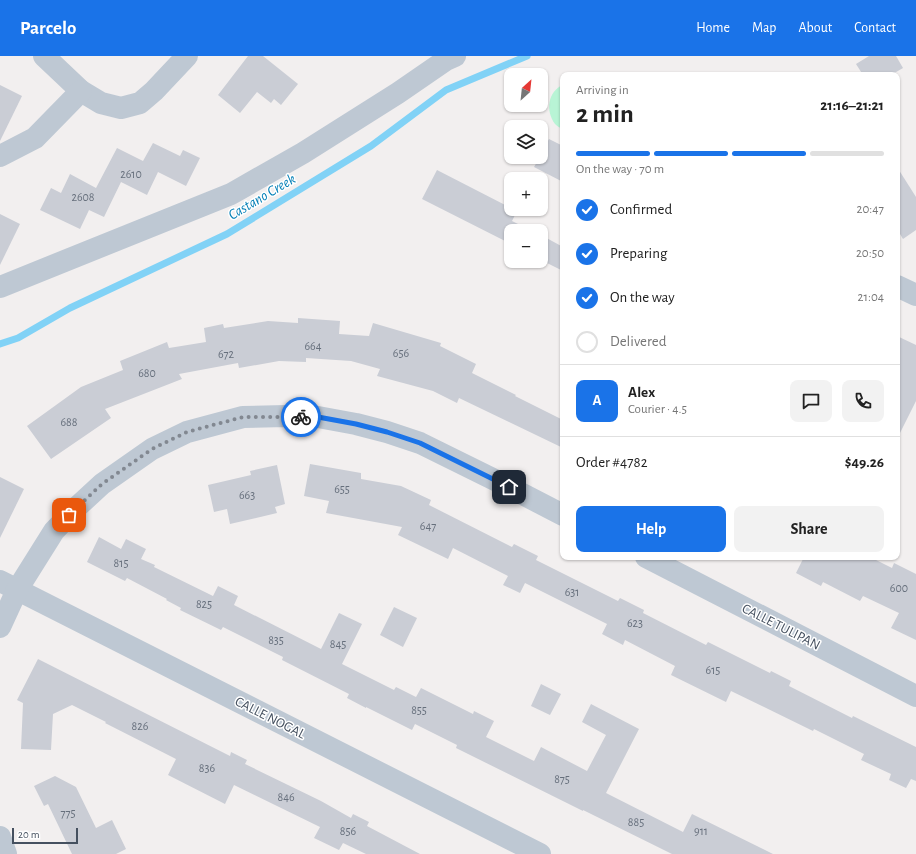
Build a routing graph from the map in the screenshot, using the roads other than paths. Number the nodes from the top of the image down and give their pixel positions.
1 (44, 56) edge
2 (187, 56) edge
3 (455, 56) edge
4 (81, 91) junction
5 (0, 156) edge
6 (0, 287) edge
7 (900, 287) edge
8 (916, 295) edge
9 (560, 513) edge
10 (652, 560) edge
11 (8, 586) edge
12 (0, 627) edge
13 (916, 696) edge
14 (0, 837) edge
15 (6, 854) edge
16 (540, 854) edge

1 - 4 street
2 - 4 street
3 - 6 street
4 - 5 street
7 - 8 street
9 - 11 street
10 - 13 street, CALLE TULIPAN
11 - 12 street
11 - 16 street, CALLE NOGAL
14 - 15 street

